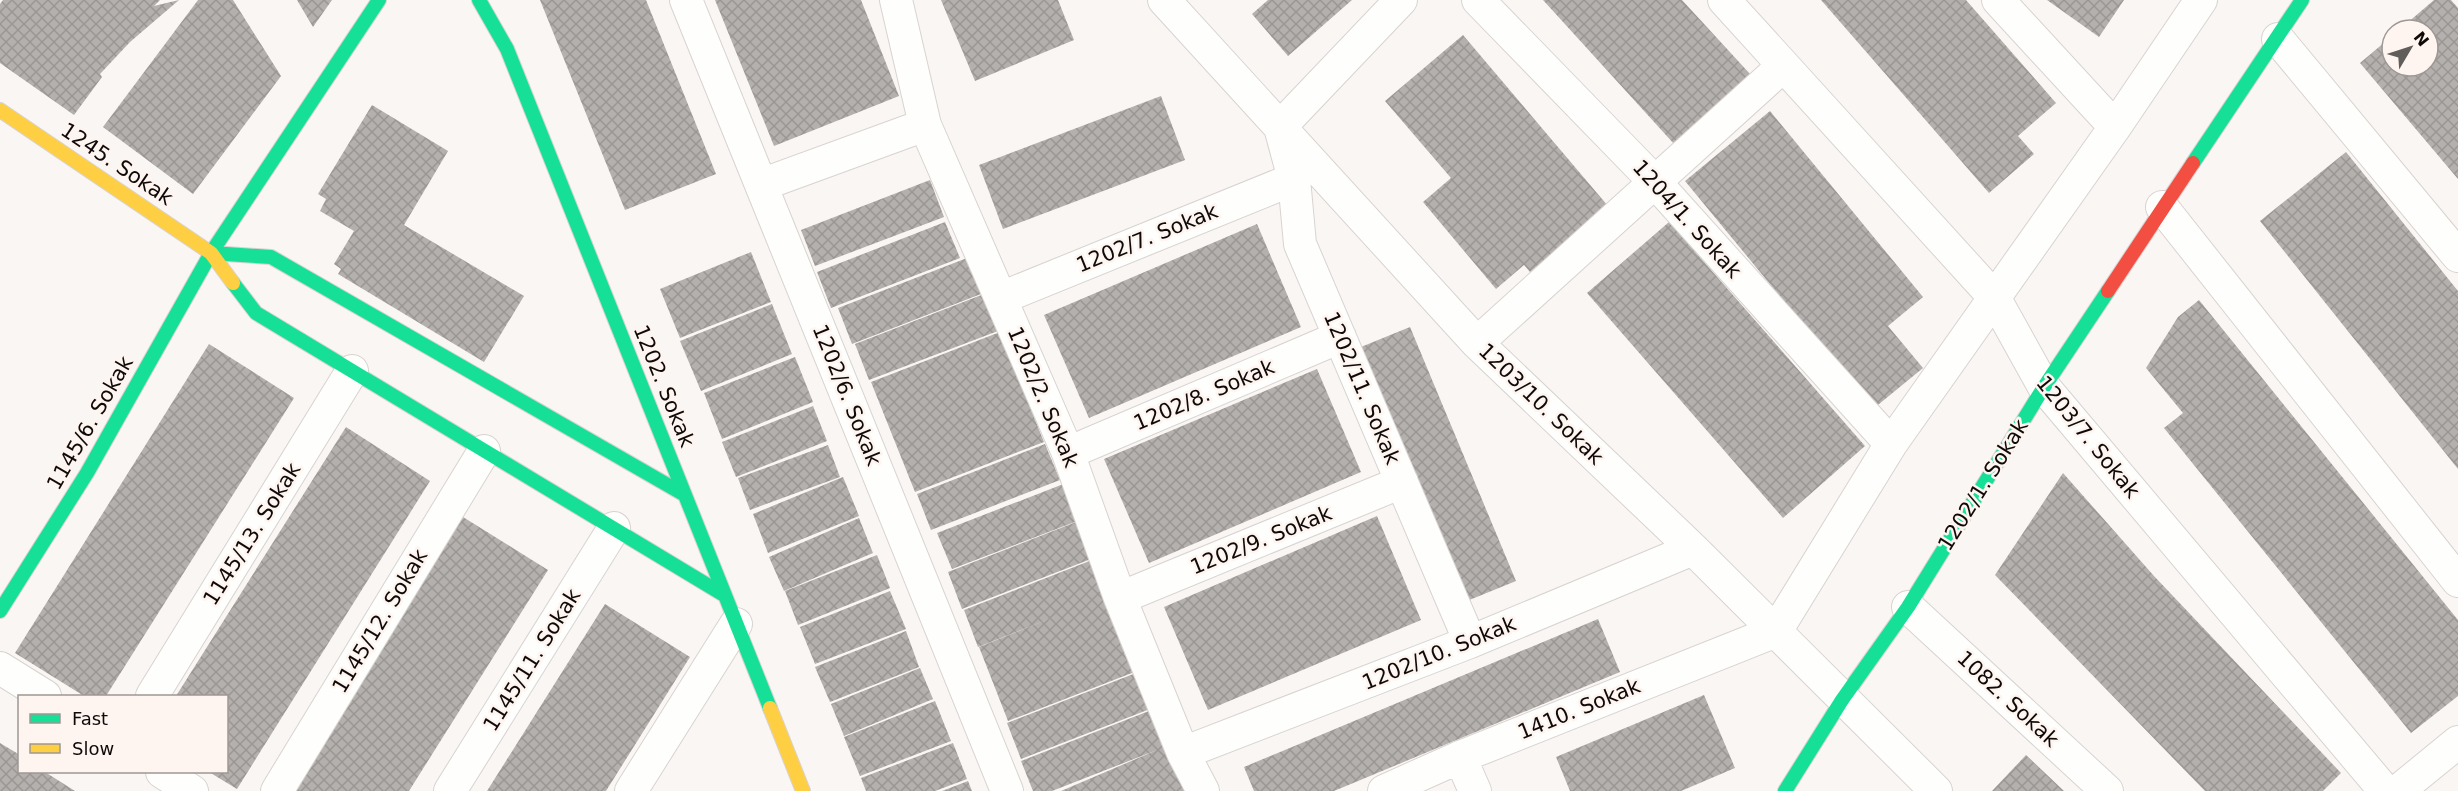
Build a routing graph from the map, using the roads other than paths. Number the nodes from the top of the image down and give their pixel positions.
1 (379, 0) edge
2 (479, 0) edge
3 (686, 0) edge
4 (896, 0) edge
5 (1164, 0) edge
6 (1401, 0) edge
7 (1478, 0) edge
8 (1724, 0) edge
9 (1998, 0) edge
10 (2201, 0) edge
11 (2302, 0) edge
12 (2278, 39) junction
13 (1783, 66) junction
14 (0, 110) edge
15 (925, 124) junction
16 (1280, 127) junction
17 (2115, 127) junction
18 (1294, 179) junction
19 (1655, 182) junction
20 (761, 185) junction
21 (2162, 207) junction
22 (211, 253) junction
23 (2458, 256) edge
24 (1994, 297) junction
25 (1001, 298) junction
26 (1340, 337) junction
27 (1477, 343) junction
28 (352, 371) junction
29 (2043, 387) junction
30 (1890, 444) junction
31 (484, 451) junction
32 (1068, 453) junction
33 (1402, 482) junction
34 (685, 495) junction
35 (614, 528) junction
36 (1693, 549) junction
37 (2458, 581) edge
38 (724, 595) junction
39 (1120, 598) junction
40 (1908, 607) junction
41 (0, 611) edge
42 (736, 624) junction
43 (1776, 631) junction
44 (1470, 642) junction
45 (0, 668) edge
46 (43, 695) edge
47 (153, 695) edge
48 (1842, 700) junction
49 (2458, 742) edge
50 (1183, 753) junction
51 (1460, 756) junction
52 (165, 773) edge
53 (801, 790) edge
54 (192, 791) edge
55 (277, 791) edge
56 (450, 791) edge
57 (631, 791) edge
58 (1007, 791) edge
59 (1203, 791) edge
60 (1384, 791) edge
61 (1475, 791) edge
62 (1785, 791) edge
63 (1936, 791) edge
64 (2107, 791) edge
65 (2385, 791) edge
66 (2398, 791) edge

1 - 22 street, 1145/6. Sokak
2 - 34 street, 1202. Sokak
3 - 20 street, 1202/6. Sokak
4 - 15 street, 1202/2. Sokak
5 - 16 street, 1203/10. Sokak
6 - 16 street
7 - 19 street, 1204/1. Sokak
8 - 13 street, 1203/7. Sokak
9 - 17 street
10 - 17 street
11 - 12 street, 1202/1. Sokak
12 - 21 street, 1202/1. Sokak
12 - 23 street
13 - 19 street
13 - 24 street, 1203/7. Sokak
14 - 22 street, 1245. Sokak
15 - 20 street
15 - 25 street, 1202/2. Sokak
16 - 18 street, 1202/11. Sokak
16 - 27 street, 1203/10. Sokak
17 - 24 street
18 - 25 street, 1202/7. Sokak
18 - 26 street, 1202/11. Sokak
19 - 27 street
19 - 30 street, 1204/1. Sokak
20 - 58 street, 1202/6. Sokak
21 - 29 street, 1202/1. Sokak
21 - 37 street
22 - 28 street
22 - 34 street
22 - 41 street, 1145/6. Sokak
24 - 29 street, 1203/7. Sokak
24 - 30 street
25 - 32 street, 1202/2. Sokak
26 - 32 street, 1202/8. Sokak
26 - 33 street, 1202/11. Sokak
27 - 36 street, 1203/10. Sokak
28 - 31 street
28 - 47 street, 1145/13. Sokak
29 - 40 street, 1202/1. Sokak
29 - 65 street, 1203/7. Sokak
30 - 43 street
31 - 35 street
31 - 55 street, 1145/12. Sokak
32 - 39 street, 1202/2. Sokak
33 - 39 street, 1202/9. Sokak
33 - 44 street, 1202/11. Sokak
34 - 38 street, 1202. Sokak
35 - 38 street
35 - 56 street, 1145/11. Sokak
36 - 43 street, 1203/10. Sokak
36 - 44 street, 1202/10. Sokak
38 - 42 street, 1202. Sokak
39 - 50 street, 1202/2. Sokak
40 - 48 street, 1202/1. Sokak
40 - 64 street, 1082. Sokak
42 - 53 street, 1202. Sokak
42 - 57 street
43 - 48 street, 1203/10. Sokak
43 - 51 street, 1410. Sokak
44 - 50 street, 1202/10. Sokak
45 - 46 street
48 - 62 street, 1202/1. Sokak
48 - 63 street, 1203/10. Sokak
49 - 66 street
50 - 59 street, 1202/2. Sokak
51 - 60 street, 1410. Sokak
51 - 61 street
52 - 54 street

